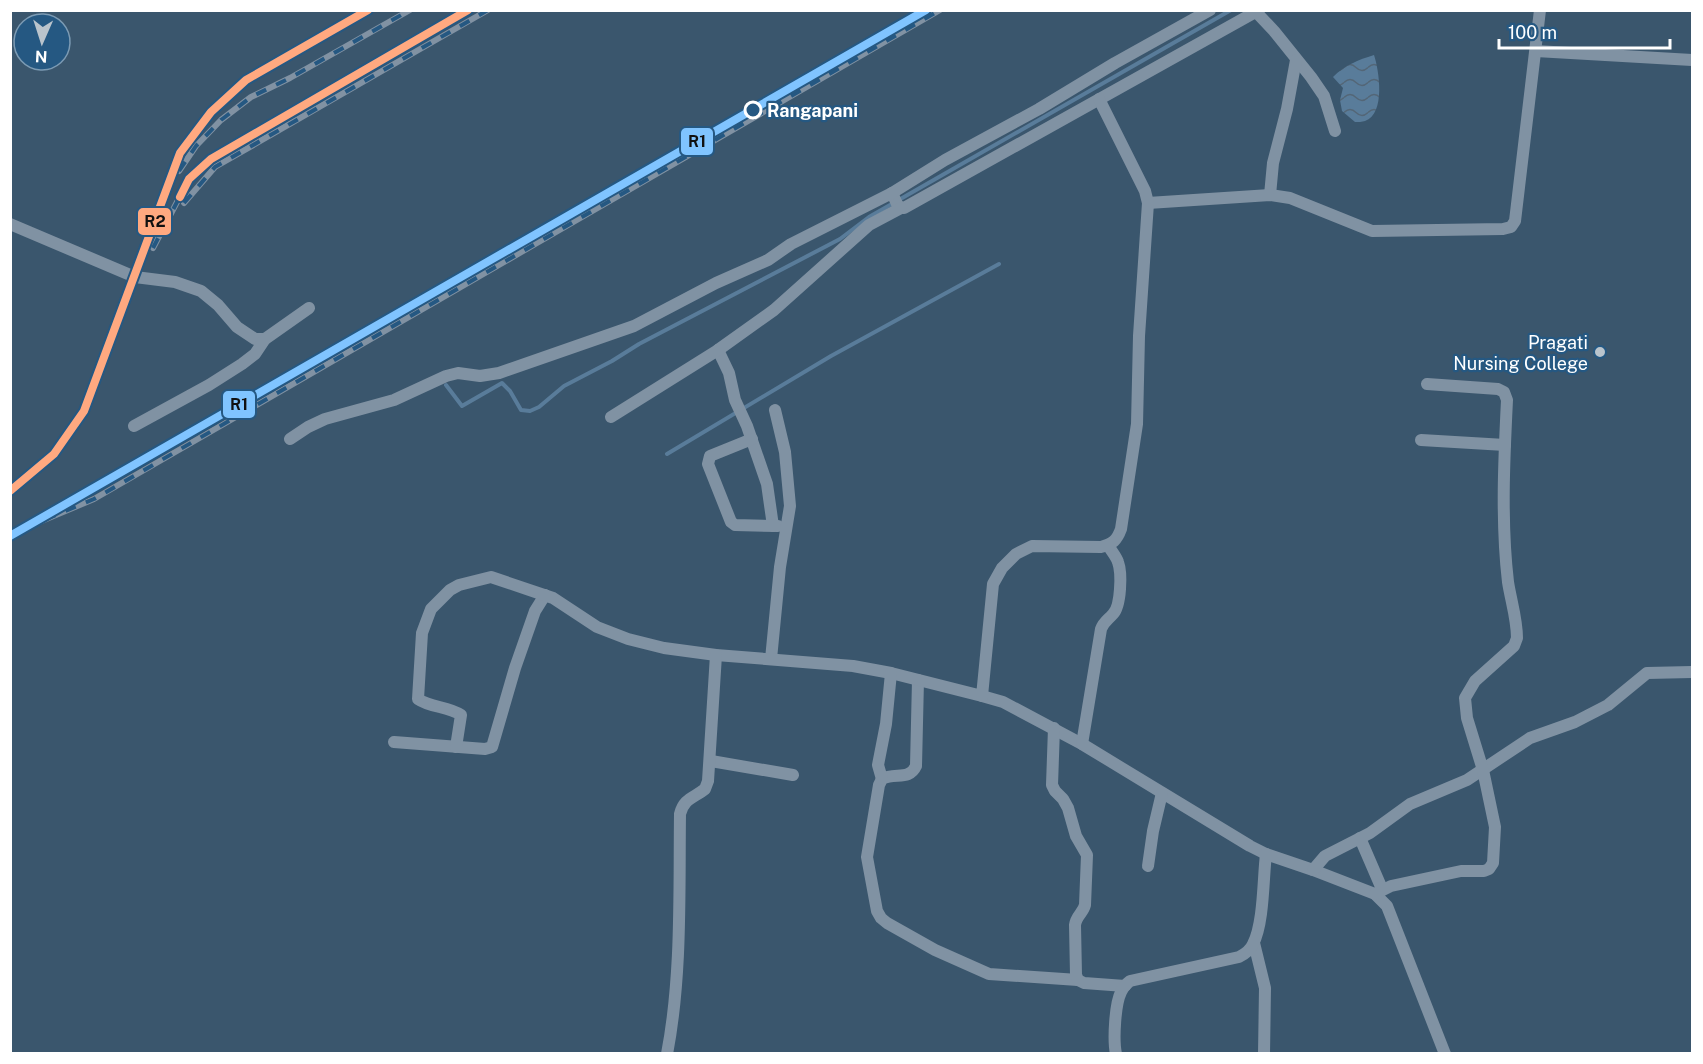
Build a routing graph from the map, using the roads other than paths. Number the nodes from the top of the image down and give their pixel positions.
1 (1210, 10) edge
2 (1540, 10) edge
3 (1258, 12) edge
4 (1536, 51) junction
5 (1296, 60) junction
6 (1692, 60) edge
7 (1099, 99) junction
8 (1335, 132) dead end
9 (1270, 195) junction
10 (896, 202) junction
11 (1148, 203) junction
12 (10, 224) edge
13 (309, 308) dead end
14 (266, 339) junction
15 (718, 350) junction
16 (1427, 384) dead end
17 (775, 410) dead end
18 (611, 417) dead end
19 (134, 426) dead end
20 (290, 439) dead end
21 (752, 439) junction
22 (1421, 440) dead end
23 (1505, 445) junction
24 (779, 526) junction
25 (1108, 545) junction
26 (545, 595) junction
27 (716, 655) junction
28 (771, 659) junction
29 (1692, 672) edge
30 (891, 673) junction
31 (918, 680) junction
32 (982, 696) junction
33 (1054, 728) junction
34 (394, 742) dead end
35 (1082, 744) junction
36 (456, 747) junction
37 (711, 760) junction
38 (1483, 770) junction
39 (793, 775) dead end
40 (882, 779) junction
41 (1162, 792) junction
42 (1360, 838) junction
43 (1266, 854) junction
44 (1148, 866) dead end
45 (1313, 870) junction
46 (1378, 892) junction
47 (1254, 943) junction
48 (1078, 980) junction
49 (1125, 986) junction
50 (667, 1053) edge
51 (1116, 1053) edge
52 (1264, 1053) edge
53 (1445, 1053) edge

1 - 10 street
2 - 4 street
3 - 5 street
3 - 7 street
4 - 6 street
4 - 9 street
5 - 8 street
5 - 9 street
7 - 10 street
7 - 11 street
9 - 11 street
10 - 15 street
10 - 20 street
11 - 25 street
12 - 14 street
13 - 14 street
14 - 19 street
15 - 18 street
15 - 21 street
16 - 23 street
17 - 24 street
21 - 24 street
21 - 24 street
22 - 23 street
23 - 38 street
24 - 28 street
25 - 32 street
25 - 35 street
26 - 27 street
26 - 36 street
26 - 36 street
27 - 28 street
27 - 37 street
28 - 30 street
29 - 38 street
30 - 31 street
30 - 40 street
31 - 32 street
31 - 40 street
32 - 33 street
33 - 35 street
33 - 48 street
34 - 36 street
35 - 41 street
37 - 39 street
37 - 50 street
38 - 42 street
38 - 46 street
40 - 48 street
41 - 43 street
41 - 44 street
42 - 45 street
42 - 46 street
43 - 45 street
43 - 47 street
45 - 46 street
46 - 53 street
47 - 49 street
47 - 52 street
48 - 49 street
49 - 51 street

